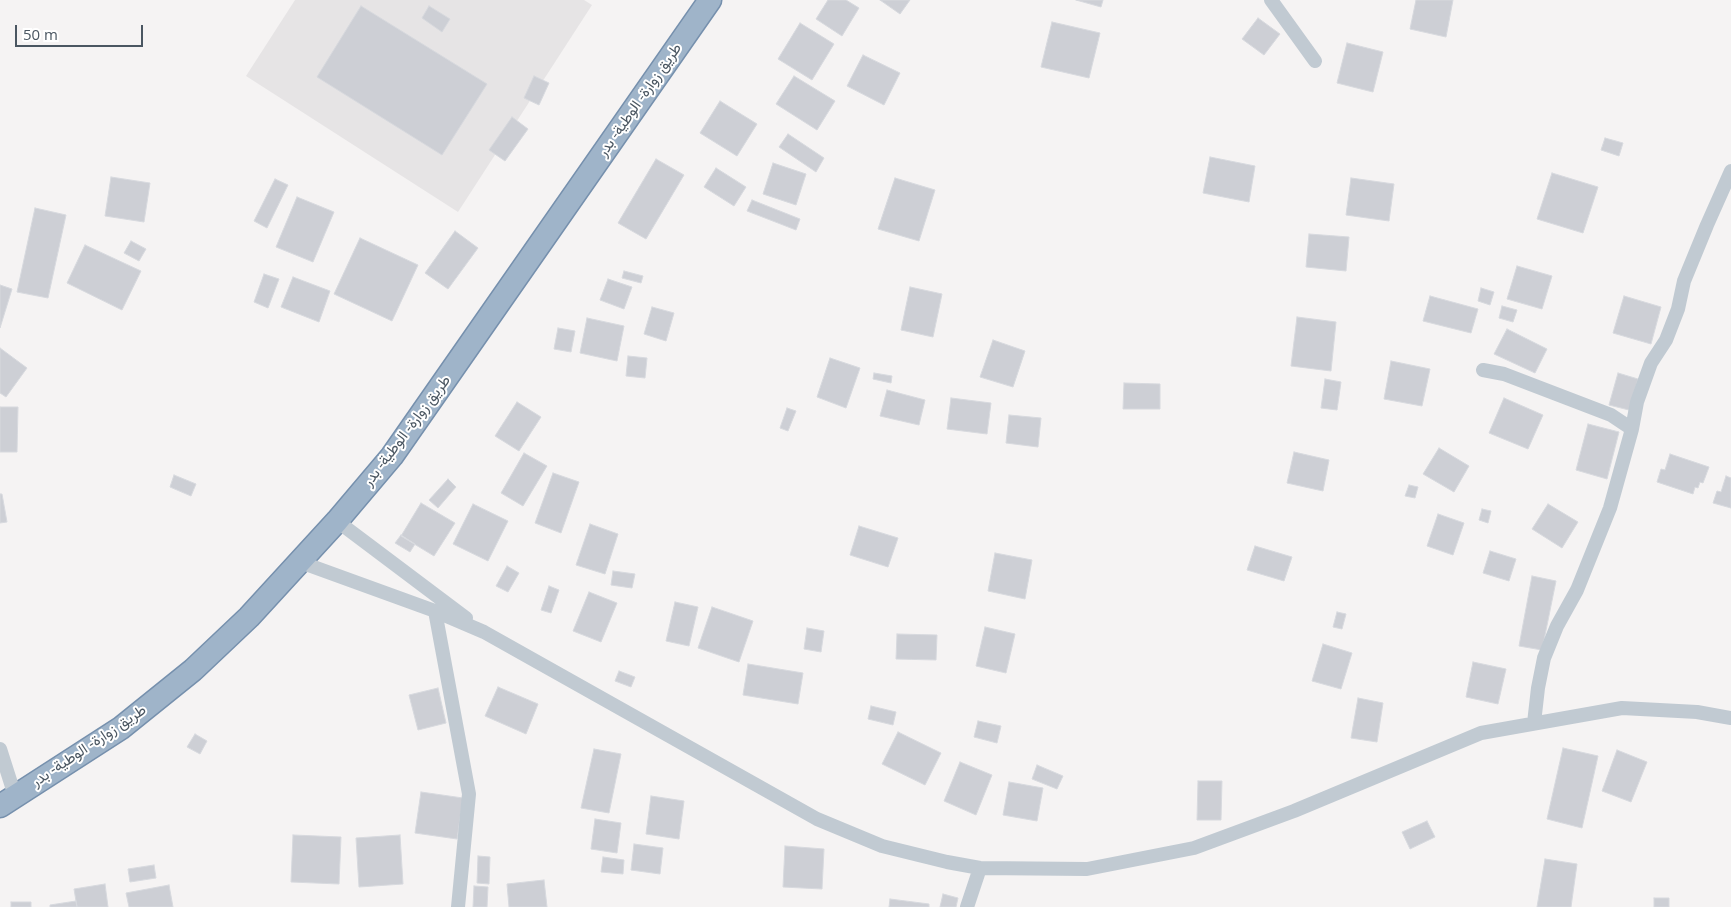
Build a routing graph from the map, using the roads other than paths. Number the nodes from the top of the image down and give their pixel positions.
1 (710, 0) edge
2 (1271, 0) edge
3 (1315, 61) dead end
4 (1731, 172) edge
5 (1484, 370) dead end
6 (1632, 429) junction
7 (337, 521) junction
8 (300, 562) junction
9 (435, 611) junction
10 (484, 632) junction
11 (1731, 718) edge
12 (1534, 723) junction
13 (0, 749) edge
14 (7, 801) edge
15 (980, 868) junction
16 (458, 907) edge
17 (967, 907) edge

1 - 7 highway, طريق زوارة- الوطية- بدر
2 - 3 street
4 - 6 street
5 - 6 street
6 - 12 street
7 - 8 highway, طريق زوارة- الوطية- بدر
7 - 10 street
8 - 9 street
8 - 14 highway, طريق زوارة- الوطية- بدر
9 - 10 street
9 - 16 street
10 - 15 street
11 - 12 street
12 - 15 street
13 - 14 street
15 - 17 street

